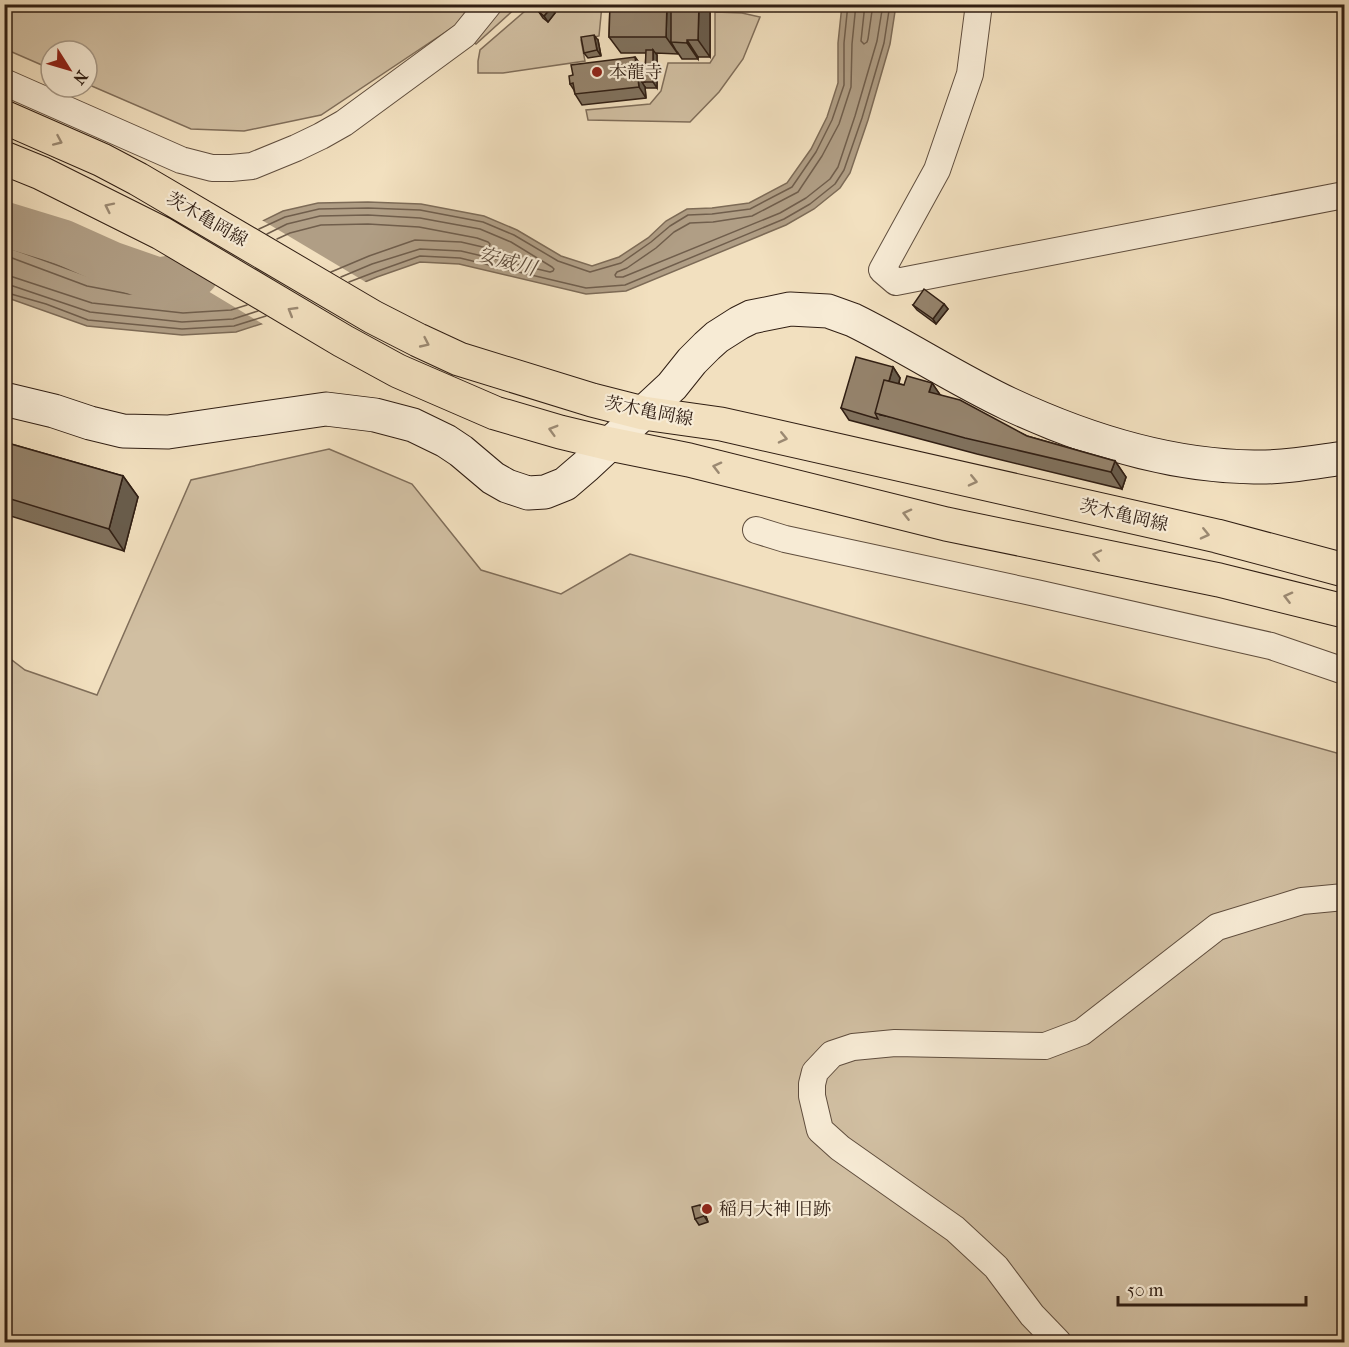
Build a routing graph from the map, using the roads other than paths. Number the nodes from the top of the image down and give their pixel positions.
1 (489, 4) edge
2 (979, 4) edge
3 (4, 82) edge
4 (4, 117) edge
5 (4, 158) edge
6 (1344, 195) edge
7 (4, 399) edge
8 (643, 413) junction
9 (610, 444) junction
10 (1344, 458) edge
11 (756, 530) dead end
12 (1344, 570) edge
13 (1344, 611) edge
14 (1344, 671) edge
15 (1344, 897) edge
16 (1058, 1342) edge

1 - 3 street
2 - 6 street
4 -> 8 main road, 茨木亀岡線
9 -> 5 main road, 茨木亀岡線
7 - 9 street
8 - 9 street
8 - 10 street
8 -> 12 main road, 茨木亀岡線
13 -> 9 main road, 茨木亀岡線
11 - 14 street
15 - 16 street

